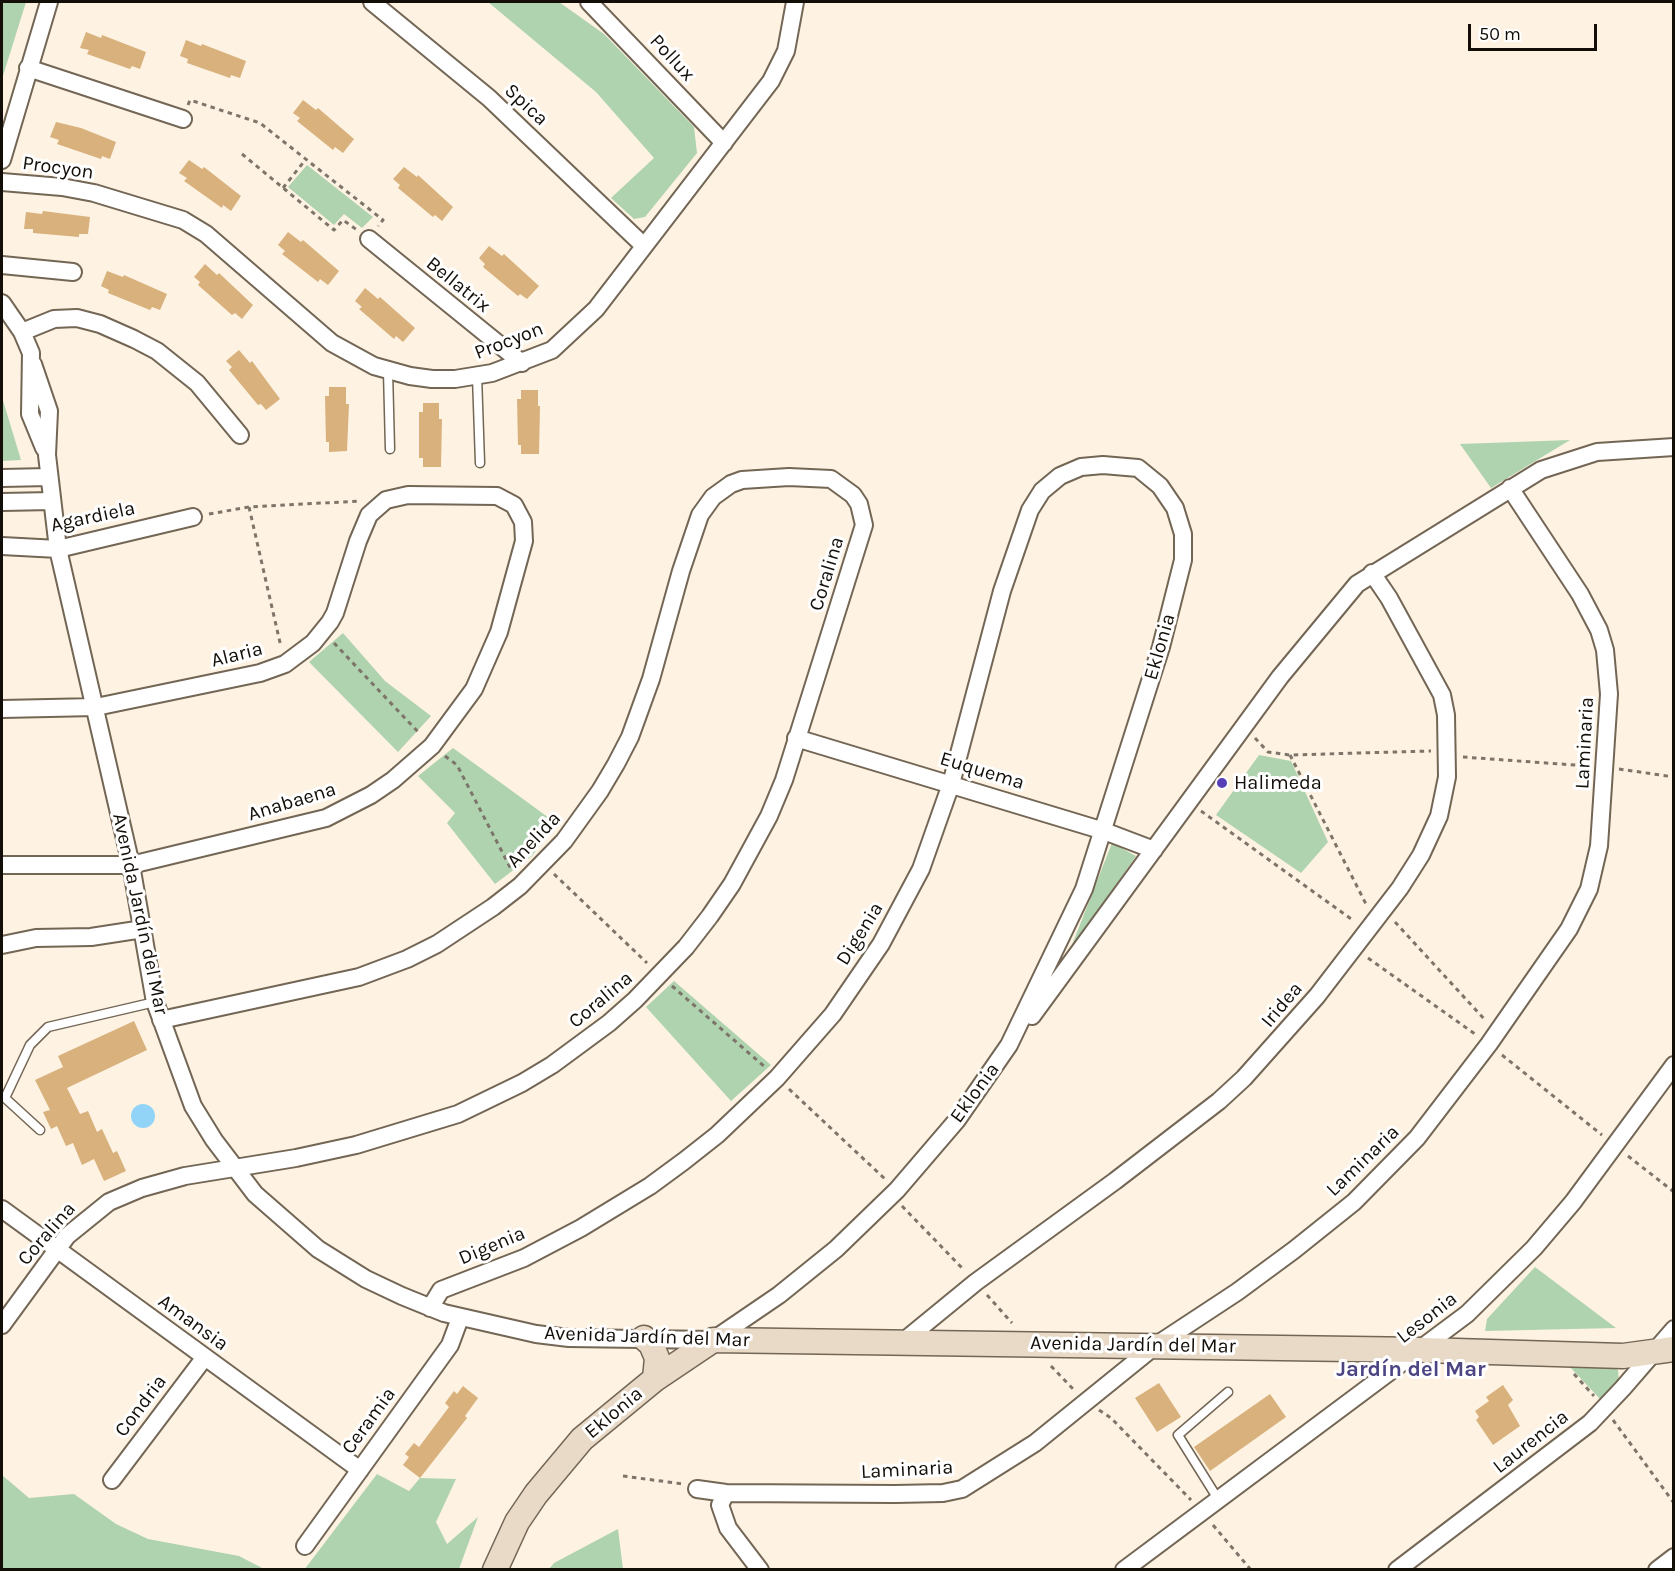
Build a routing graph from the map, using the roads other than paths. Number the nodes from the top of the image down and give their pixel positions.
1 (49, 2) edge
2 (372, 2) edge
3 (589, 2) edge
4 (795, 2) edge
5 (28, 68) junction
6 (183, 119) road end
7 (724, 143) junction
8 (2, 160) edge
9 (2, 182) edge
10 (369, 239) road end
11 (644, 246) junction
12 (2, 265) edge
13 (73, 272) dead end
14 (2, 303) edge
15 (22, 332) junction
16 (522, 363) junction
17 (388, 371) junction
18 (477, 376) junction
19 (240, 435) dead end
20 (1674, 447) edge
21 (390, 448) dead end
22 (480, 463) dead end
23 (1138, 468) joint
24 (49, 477) junction
25 (2, 478) edge
26 (742, 480) joint
27 (1510, 488) junction
28 (386, 500) joint
29 (51, 501) junction
30 (2, 502) edge
31 (193, 517) road end
32 (2, 546) edge
33 (58, 549) junction
34 (1372, 573) junction
35 (96, 707) junction
36 (2, 709) edge
37 (796, 738) junction
38 (951, 784) junction
39 (1104, 831) junction
40 (1154, 850) junction
41 (2, 865) edge
42 (131, 865) junction
43 (143, 929) junction
44 (2, 945) edge
45 (155, 1002) junction
46 (160, 1020) junction
47 (1009, 1045) junction
48 (1674, 1065) edge
49 (40, 1130) dead end
50 (235, 1169) junction
51 (2, 1209) edge
52 (57, 1250) junction
53 (430, 1308) junction
54 (460, 1318) junction
55 (2, 1325) edge
56 (1674, 1329) edge
57 (644, 1338) junction
58 (713, 1340) junction
59 (904, 1341) junction
60 (1155, 1346) junction
61 (1423, 1350) junction
62 (1664, 1351) edge
63 (205, 1357) junction
64 (655, 1379) junction
65 (1228, 1392) dead end
66 (360, 1470) junction
67 (112, 1480) dead end
68 (697, 1489) road end
69 (726, 1493) junction
70 (1218, 1499) junction
71 (305, 1546) dead end
72 (1674, 1557) edge
73 (495, 1569) edge
74 (760, 1569) edge
75 (1124, 1569) edge
76 (1397, 1569) edge
77 (1657, 1569) edge

1 - 5 street
2 - 11 street, Spica
3 - 7 street, Pollux
4 - 7 street, Procyon
5 - 6 street
5 - 8 street
7 - 11 street, Procyon
9 - 17 street, Procyon
10 - 16 street, Bellatrix
11 - 16 street, Procyon
12 - 13 street
14 - 15 street, Avenida Jardín del Mar
15 - 19 street
15 - 24 street, Avenida Jardín del Mar
16 - 18 street, Procyon
17 - 18 street, Procyon
17 - 21 lane
18 - 22 lane
20 - 27 street
23 - 38 street, Digenia
23 - 39 street, Eklonia
24 - 25 street
24 - 29 street, Avenida Jardín del Mar
26 - 37 street, Coralina
26 - 46 street, Anelida
27 - 34 street
27 - 60 street, Laminaria
28 - 35 street, Alaria
28 - 42 street, Anabaena
29 - 30 street
29 - 33 street, Avenida Jardín del Mar
31 - 33 street, Agardiela
32 - 33 street, Agardiela
33 - 35 street, Avenida Jardín del Mar
34 - 40 street
34 - 59 street, Iridea
35 - 36 street, Alaria
35 - 42 street, Avenida Jardín del Mar
37 - 38 street, Euquema
37 - 50 street, Coralina
38 - 39 street, Euquema
38 - 53 street, Digenia
39 - 40 street, Euquema
39 - 47 street, Eklonia
40 - 47 street
41 - 42 street, Anabaena
42 - 43 street, Avenida Jardín del Mar
43 - 44 street
43 - 45 street, Avenida Jardín del Mar
45 - 46 street, Avenida Jardín del Mar
45 - 49 lane
46 - 50 street, Avenida Jardín del Mar
47 - 58 street, Eklonia
48 - 61 street, Lesonia
50 - 52 street, Coralina
50 - 53 street, Avenida Jardín del Mar
51 - 52 street, Amansia
52 - 55 street, Coralina
52 - 63 street, Amansia
53 - 54 street, Avenida Jardín del Mar
54 - 57 street, Avenida Jardín del Mar
54 - 66 street, Ceramia
56 - 62 street, Laurencia
57 - 58 street, Avenida Jardín del Mar
57 - 64 street
58 - 59 street, Avenida Jardín del Mar
58 - 64 street, Eklonia
59 - 60 street, Avenida Jardín del Mar
60 - 61 street, Avenida Jardín del Mar
60 - 69 street, Laminaria
61 - 62 street, Avenida Jardín del Mar
61 - 70 street, Lesonia
62 - 76 street, Laurencia
63 - 66 street, Amansia
63 - 67 street, Condria
64 - 73 street, Eklonia
65 - 70 lane
66 - 71 street, Ceramia
68 - 69 street, Laminaria
69 - 74 street
70 - 75 street, Lesonia
72 - 77 street

